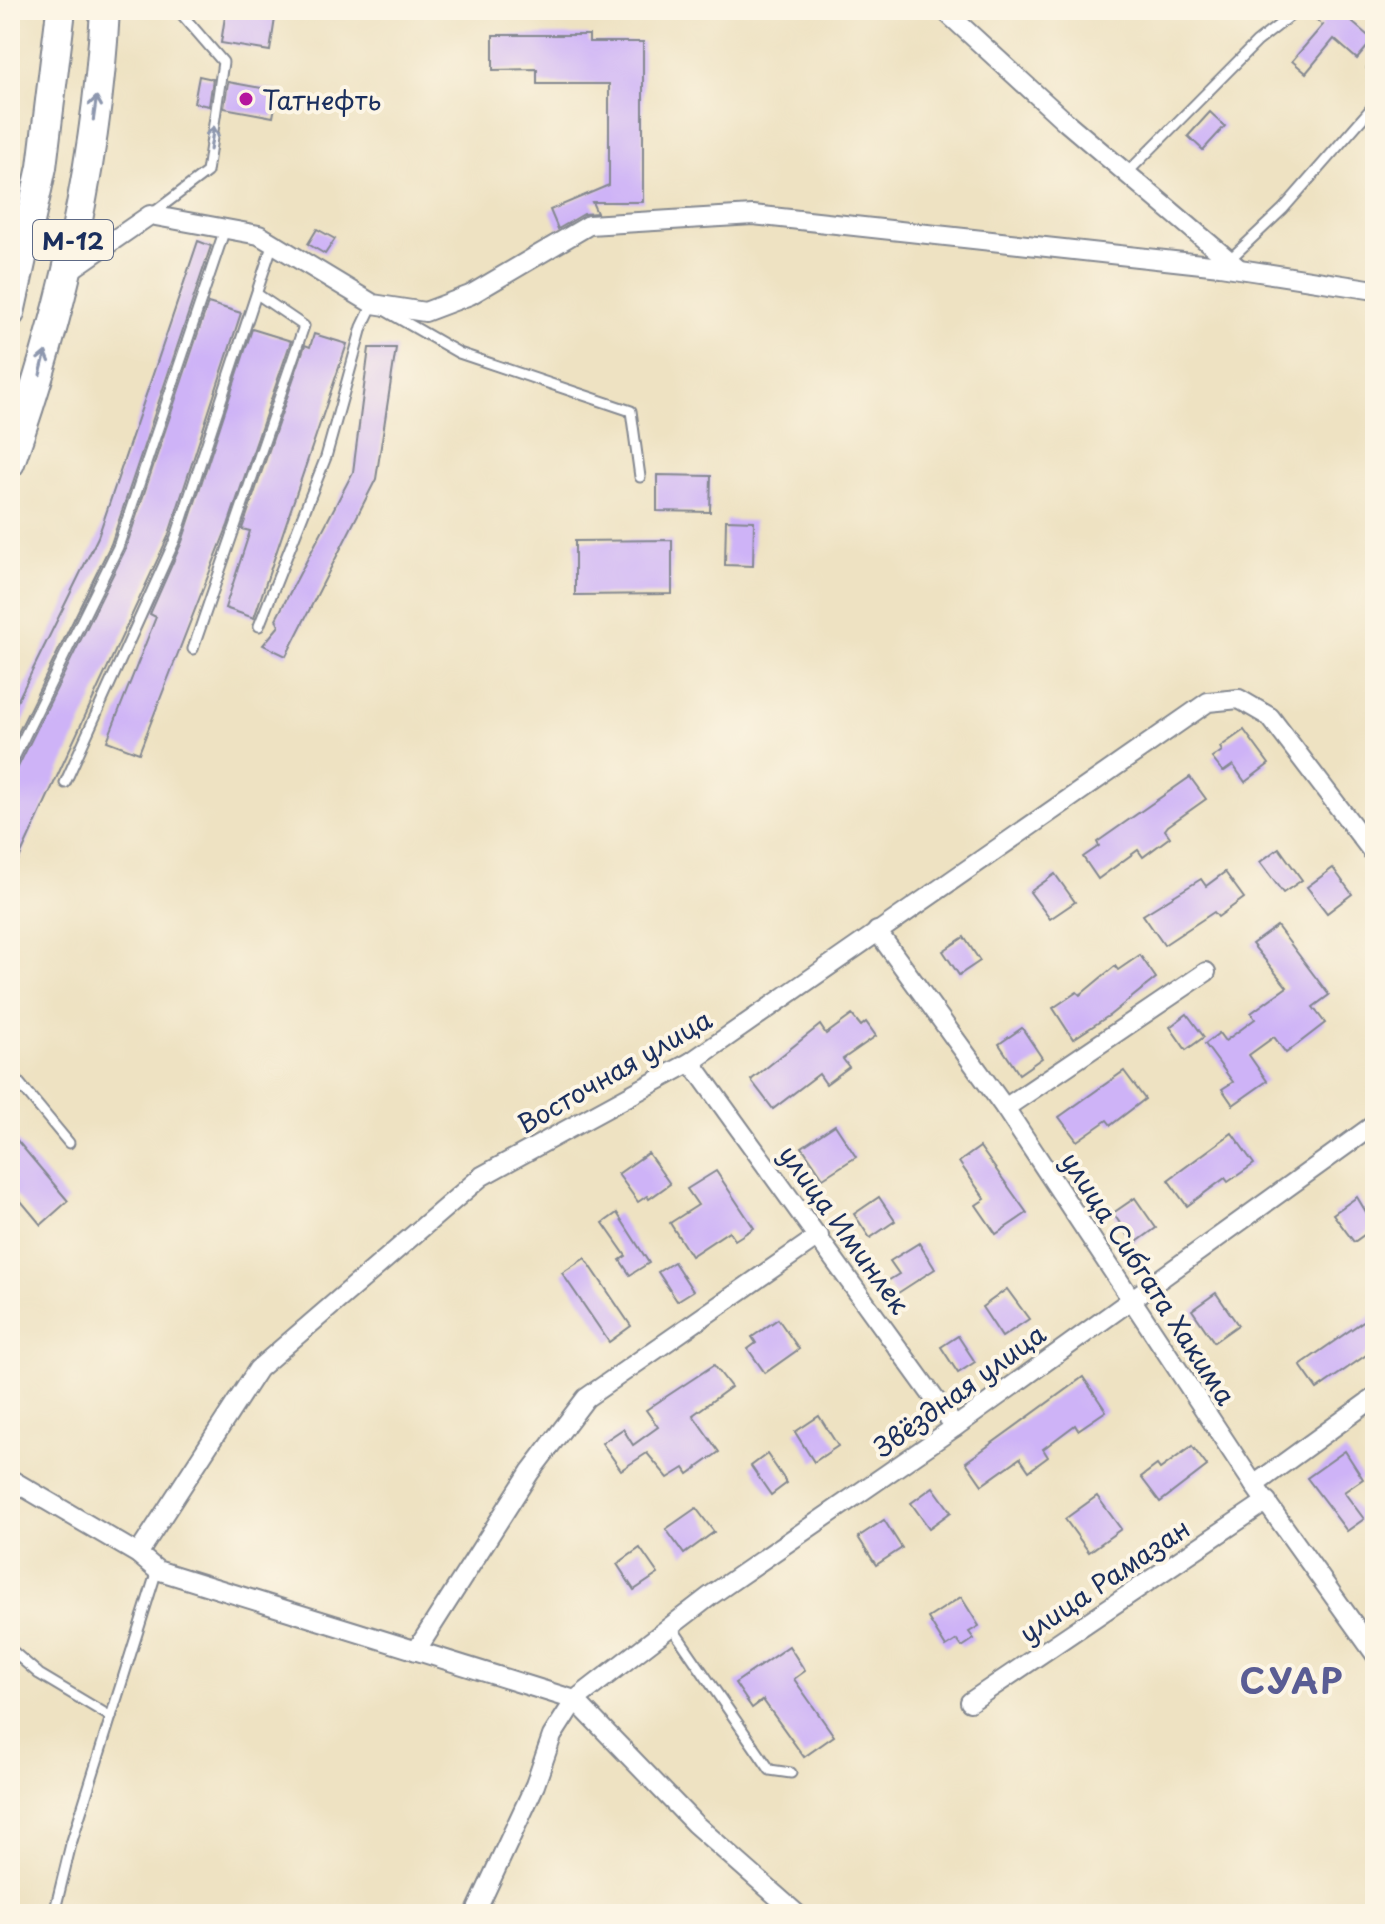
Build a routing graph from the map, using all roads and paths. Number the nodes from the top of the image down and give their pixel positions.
1 (61, 10) edge
2 (105, 10) edge
3 (178, 10) edge
4 (944, 10) edge
5 (1298, 10) edge
6 (1375, 104) edge
7 (1127, 173) junction
8 (150, 215) junction
9 (225, 229) junction
10 (273, 243) junction
11 (1234, 264) junction
12 (66, 273) junction
13 (1375, 290) edge
14 (257, 294) junction
15 (373, 304) junction
16 (10, 313) edge
17 (10, 463) edge
18 (640, 477) dead end
19 (259, 626) dead end
20 (193, 649) dead end
21 (10, 766) edge
22 (65, 783) dead end
23 (1375, 855) edge
24 (877, 931) junction
25 (1206, 972) dead end
26 (691, 1062) junction
27 (10, 1072) edge
28 (1005, 1108) junction
29 (1375, 1124) edge
30 (69, 1143) dead end
31 (819, 1236) junction
32 (1131, 1297) junction
33 (1375, 1397) edge
34 (955, 1427) junction
35 (10, 1479) edge
36 (1254, 1485) junction
37 (1267, 1501) junction
38 (138, 1554) junction
39 (157, 1570) junction
40 (670, 1625) junction
41 (10, 1649) edge
42 (416, 1651) junction
43 (1375, 1654) edge
44 (575, 1700) junction
45 (970, 1702) dead end
46 (111, 1717) junction
47 (791, 1773) dead end
48 (54, 1914) edge
49 (475, 1914) edge
50 (797, 1914) edge

1 - 16 main road, М-12
12 -> 2 main road, М-12
8 -> 3 lane
4 - 7 street
5 - 7 lane
6 - 11 lane
7 - 11 street
8 - 9 street
8 - 12 street
9 - 10 street
9 - 21 lane
10 - 14 lane
10 - 15 street
11 - 13 street
11 - 15 street
17 -> 12 main road, М-12
14 - 20 lane
14 - 22 lane
15 - 18 lane
15 - 19 lane
23 - 24 street, Восточная улица
24 - 26 street, Восточная улица
24 - 28 street, улица Сибгата Хакима
25 - 28 street
26 - 31 street, улица Иминлек
26 - 38 street, Восточная улица
27 - 30 lane
28 - 32 street, улица Сибгата Хакима
29 - 32 street, Звёздная улица
31 - 34 street, улица Иминлек
31 - 42 street
32 - 34 street, Звёздная улица
32 - 36 street, улица Сибгата Хакима
33 - 36 street
34 - 40 street, Звёздная улица
35 - 38 street
36 - 37 street, улица Сибгата Хакима
37 - 43 street, улица Сибгата Хакима
37 - 45 street, улица Рамазан
38 - 39 street
39 - 42 street
39 - 46 lane
40 - 44 street, Звёздная улица
40 - 47 lane
41 - 46 lane
42 - 44 street
44 - 49 street, Звёздная улица
44 - 50 street
46 - 48 lane

